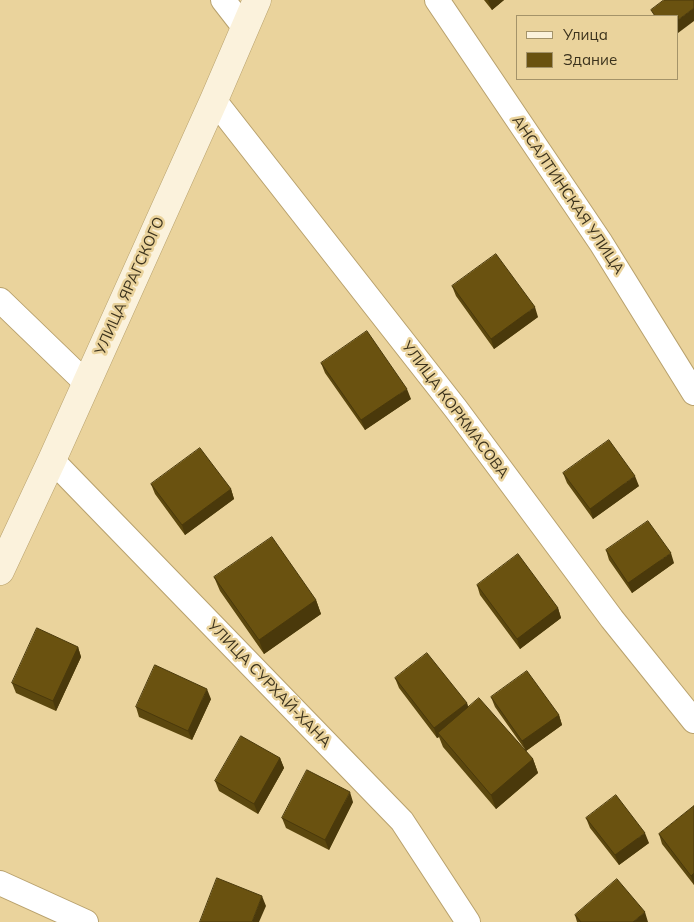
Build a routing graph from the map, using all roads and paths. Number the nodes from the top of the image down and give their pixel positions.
1 (223, 0) edge
2 (257, 0) edge
3 (437, 0) edge
4 (244, 27) junction
5 (214, 100) junction
6 (0, 300) edge
7 (86, 383) junction
8 (694, 393) edge
9 (52, 460) junction
10 (0, 570) edge
11 (694, 721) edge
12 (0, 883) edge
13 (86, 922) edge
14 (468, 922) edge

1 - 4 street
2 - 4 main road, УЛИЦА ЯРАГСКОГО
3 - 8 street, АНСАЛТИНСКАЯ УЛИЦА
4 - 5 main road, УЛИЦА ЯРАГСКОГО
5 - 7 main road, УЛИЦА ЯРАГСКОГО
5 - 11 street, УЛИЦА КОРКМАСОВА
6 - 7 street
7 - 9 main road, УЛИЦА ЯРАГСКОГО
9 - 10 main road, УЛИЦА ЯРАГСКОГО
9 - 14 street, УЛИЦА СУРХАЙ-ХАНА
12 - 13 street

